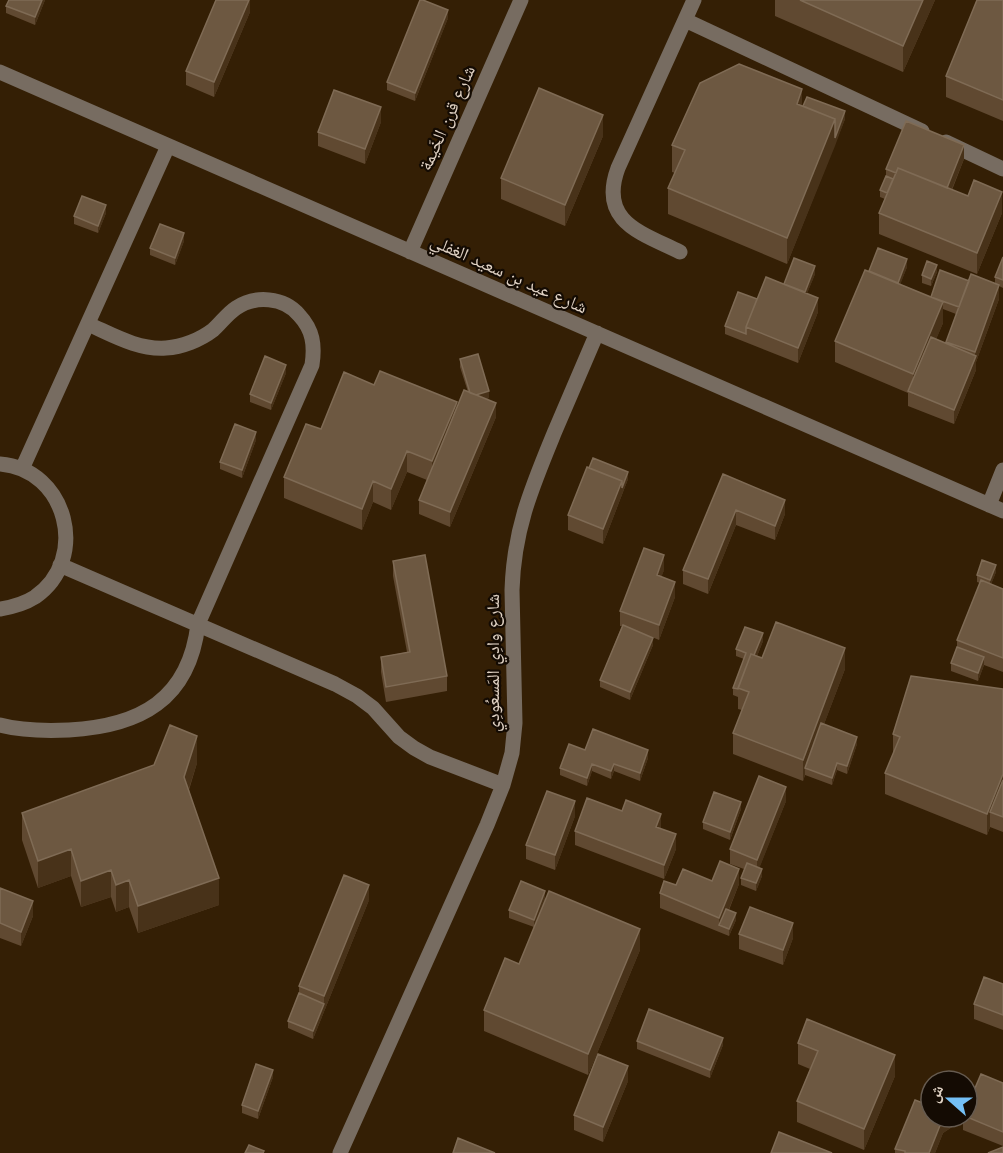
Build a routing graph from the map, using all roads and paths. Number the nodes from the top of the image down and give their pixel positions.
1 (521, 0) edge
2 (694, 0) edge
3 (685, 20) junction
4 (0, 72) edge
5 (168, 146) junction
6 (1003, 169) edge
7 (410, 252) junction
8 (680, 252) dead end
9 (88, 324) junction
10 (597, 333) junction
11 (0, 464) edge
12 (22, 470) junction
13 (1003, 470) edge
14 (988, 505) junction
15 (1003, 511) edge
16 (60, 566) junction
17 (0, 609) edge
18 (198, 624) junction
19 (0, 725) edge
20 (503, 785) junction
21 (340, 1153) edge

1 - 7 street, شارع قرن الخَيمة
2 - 3 street
3 - 6 street
3 - 8 street
4 - 5 street, شارع عيد بن سعيد الغفلي
5 - 7 street, شارع عيد بن سعيد الغفلي
5 - 9 street
7 - 10 street, شارع عيد بن سعيد الغفلي
9 - 12 street
9 - 18 street
10 - 14 street, شارع عيد بن سعيد الغفلي
10 - 20 street, شارع وادِي المَسعُودِي
11 - 12 street
12 - 16 street
13 - 14 street
14 - 15 street, شارع عيد بن سعيد الغفلي
16 - 17 street
16 - 18 street
18 - 19 street
18 - 20 street
20 - 21 street, شارع وادِي المَسعُودِي

